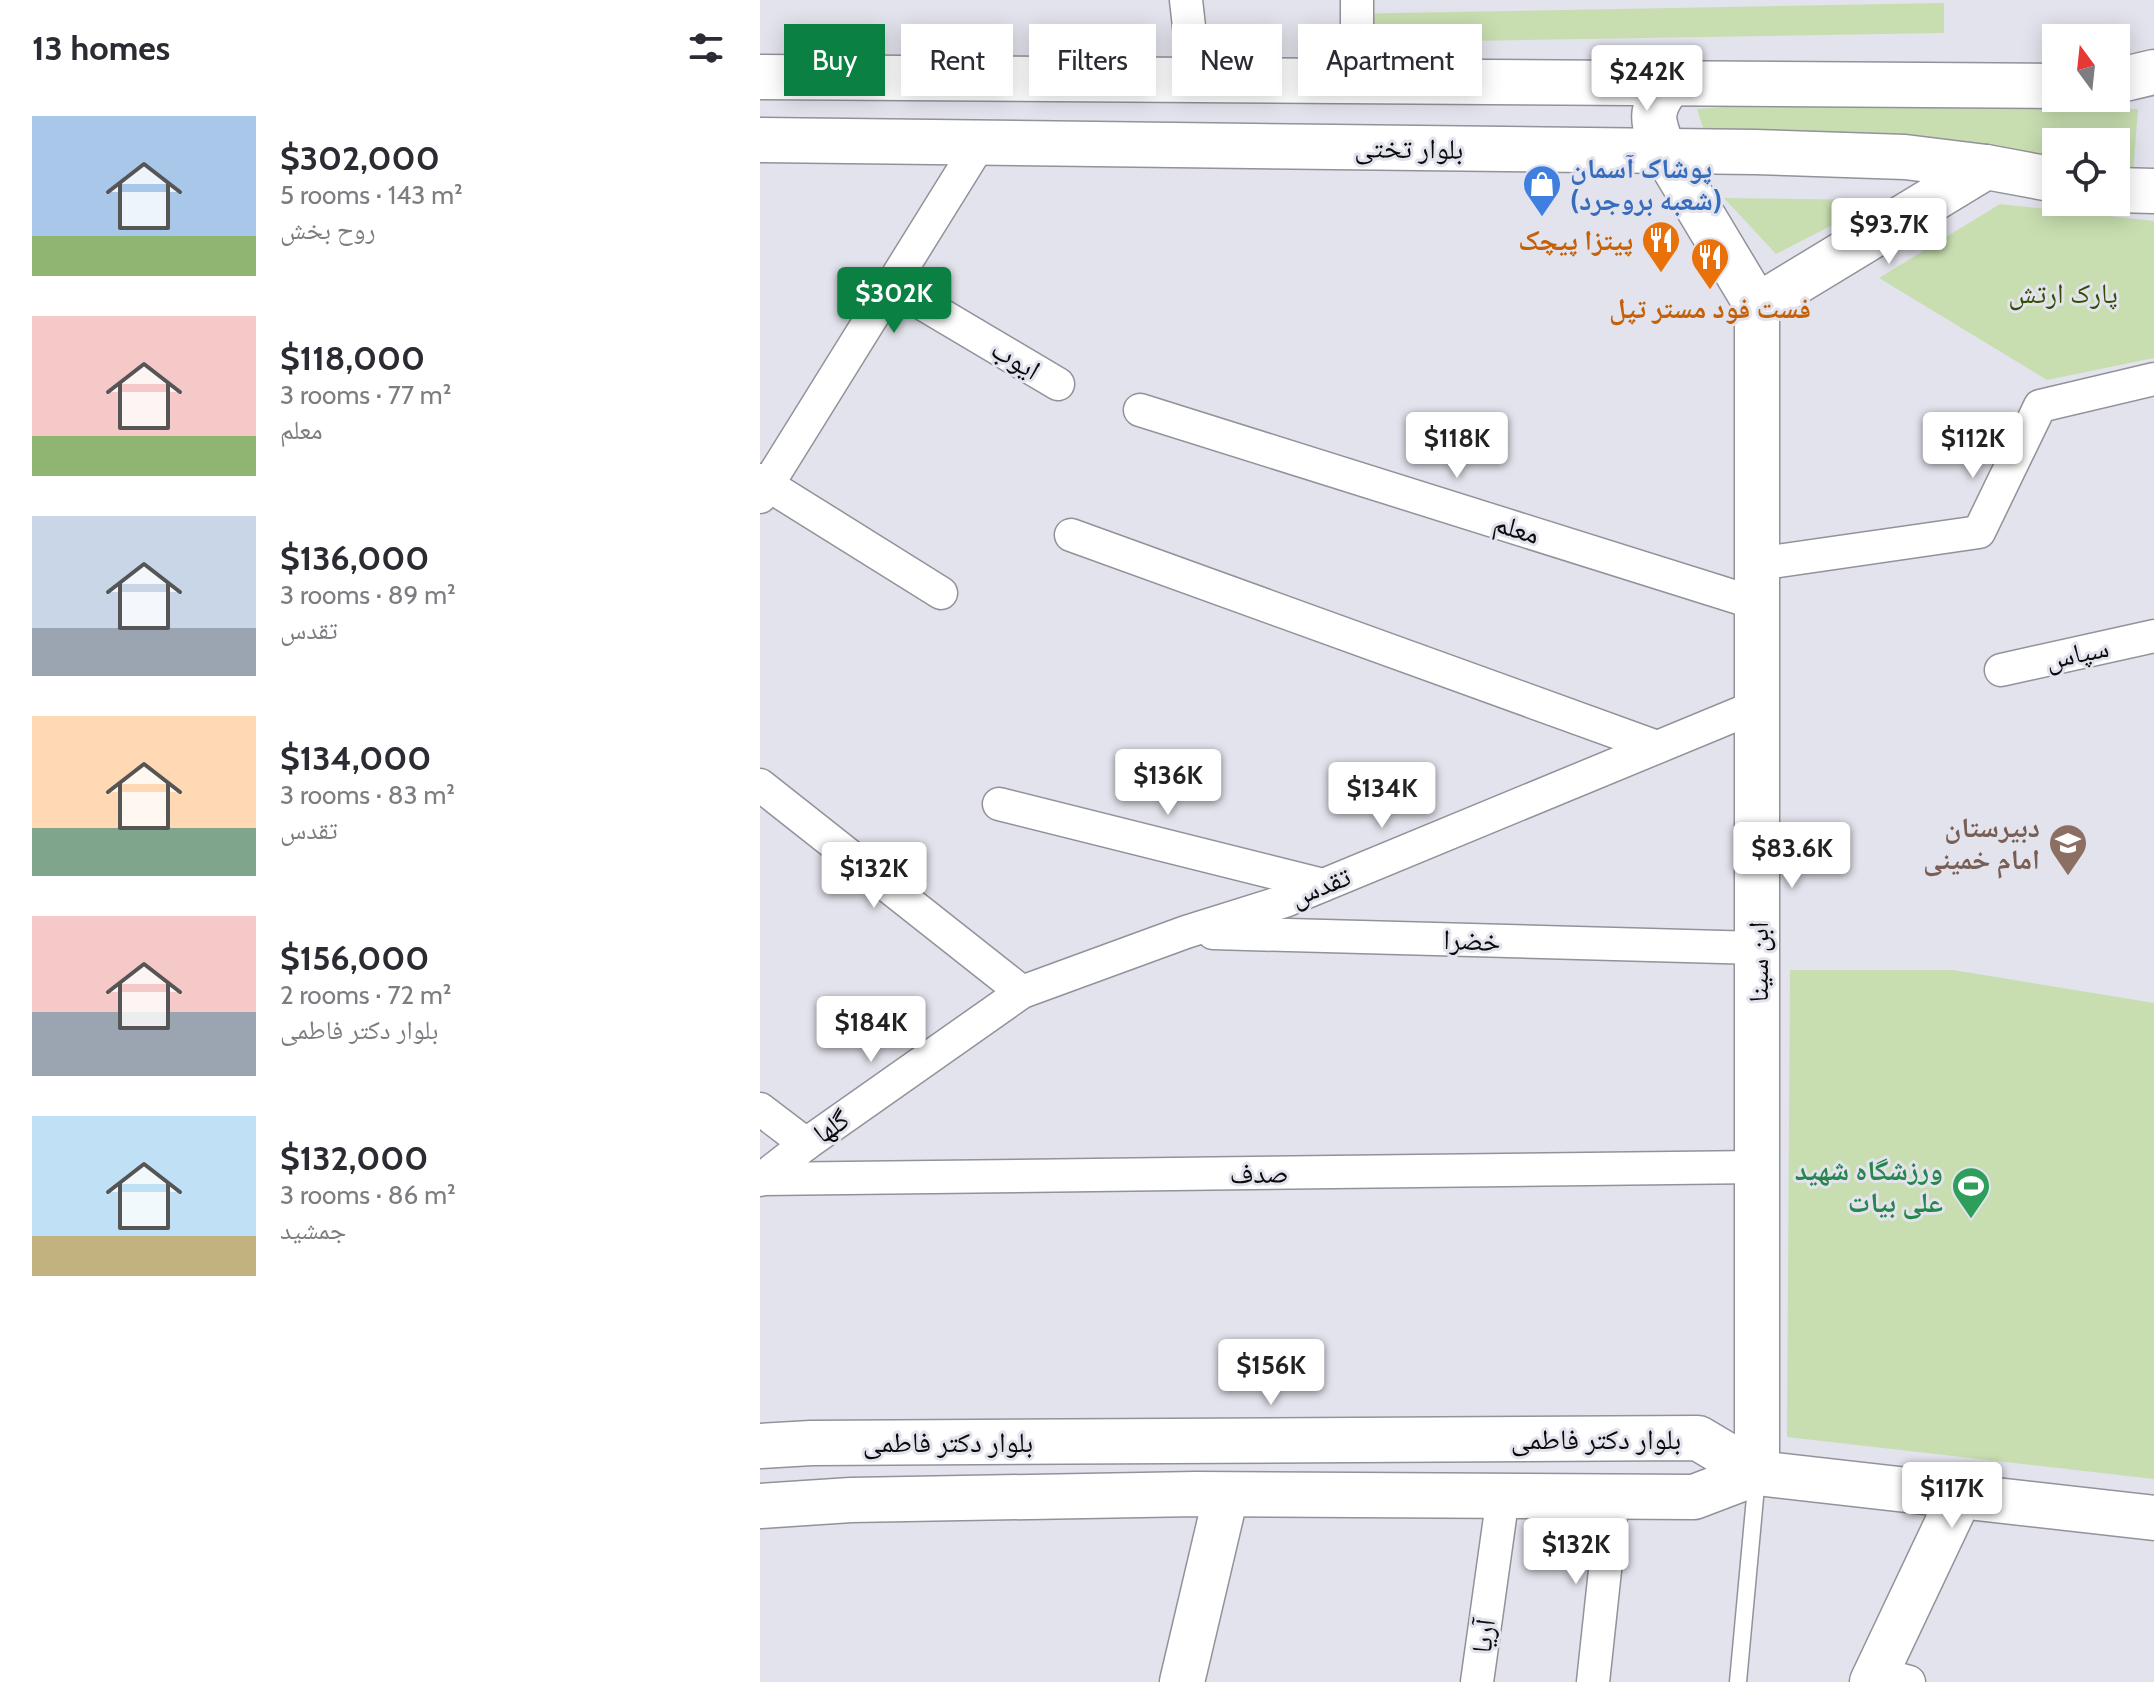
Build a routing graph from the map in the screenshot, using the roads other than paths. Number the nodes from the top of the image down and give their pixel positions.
1 (1186, 0) edge
2 (1357, 0) edge
3 (1189, 24) edge
4 (1357, 24) edge
5 (2154, 72) edge
6 (760, 77) edge
7 (2130, 78) edge
8 (1172, 80) edge
9 (1482, 82) edge
10 (1599, 83) junction
11 (1670, 84) junction
12 (2042, 86) edge
13 (760, 140) edge
14 (980, 143) junction
15 (1602, 150) junction
16 (1664, 151) junction
17 (1986, 167) junction
18 (2042, 177) edge
19 (2130, 190) edge
20 (2154, 191) edge
21 (891, 285) junction
22 (1757, 306) junction
23 (2154, 379) edge
24 (1058, 384) dead end
25 (1140, 410) dead end
26 (763, 487) edge
27 (1071, 535) dead end
28 (1758, 584) junction
29 (941, 593) dead end
30 (2154, 636) edge
31 (2001, 670) dead end
32 (1757, 706) junction
33 (1657, 747) junction
34 (760, 785) edge
35 (999, 804) dead end
36 (1323, 885) junction
37 (1186, 932) junction
38 (1758, 948) junction
39 (1022, 992) junction
40 (760, 1109) edge
41 (806, 1144) junction
42 (1757, 1167) junction
43 (760, 1180) edge
44 (760, 1446) edge
45 (1757, 1473) junction
46 (1226, 1495) junction
47 (1503, 1496) junction
48 (1613, 1496) junction
49 (1960, 1496) junction
50 (760, 1506) edge
51 (2154, 1518) edge
52 (1886, 1679) edge
53 (1182, 1682) edge
54 (1477, 1682) edge
55 (1593, 1682) edge
56 (1738, 1682) edge

1 - 3 street
2 - 4 street
5 - 7 main road
6 - 8 main road
9 - 10 main road
10 - 11 main road
10 - 15 main road
11 - 12 main road
11 - 16 main road
13 - 14 main road, بلوار تختی
14 - 15 main road, بلوار تختی
14 - 21 street
15 - 16 main road, بلوار تختی
16 - 17 main road, بلوار تختی
16 - 22 main road
17 - 18 main road, بلوار تختی
17 - 22 main road
19 - 20 main road
21 - 24 street, ایوب
21 - 26 street
22 - 28 main road, ابن سینا
23 - 28 street
25 - 28 street, معلم
26 - 29 street
27 - 33 street
28 - 32 main road, ابن سینا
30 - 31 street, سپاس
32 - 33 street, تقدس
32 - 38 main road, ابن سینا
33 - 36 street, تقدس
34 - 39 street
35 - 36 street
36 - 37 street, تقدس
37 - 38 street, خضرا
37 - 39 street, تقدس
38 - 42 main road, ابن سینا
39 - 41 street, گلها
40 - 41 street
41 - 43 street, گلها
42 - 43 street, صدف
42 - 45 main road, ابن سینا
44 - 45 main road, بلوار دکتر فاطمی
45 - 48 main road, بلوار دکتر فاطمی
45 - 49 main road
45 - 56 lane
46 - 47 main road, بلوار دکتر فاطمی
46 - 50 main road, بلوار دکتر فاطمی
46 - 53 main road
47 - 48 main road, بلوار دکتر فاطمی
47 - 54 street, آریا
48 - 55 street
49 - 51 main road
49 - 52 main road

